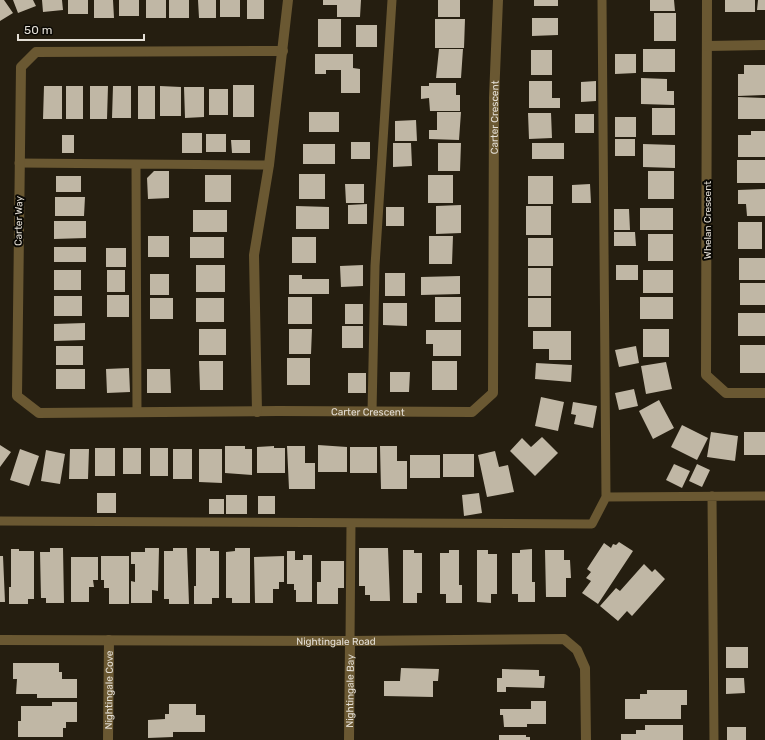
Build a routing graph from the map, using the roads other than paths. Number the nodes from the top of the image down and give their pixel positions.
1 (288, 0) edge
2 (392, 0) edge
3 (498, 0) edge
4 (602, 0) edge
5 (707, 0) edge
6 (707, 46) junction
7 (765, 46) edge
8 (283, 51) junction
9 (19, 163) junction
10 (136, 164) junction
11 (269, 165) junction
12 (765, 393) edge
13 (137, 412) junction
14 (257, 412) junction
15 (372, 412) junction
16 (712, 496) junction
17 (765, 496) edge
18 (606, 497) junction
19 (0, 521) edge
20 (351, 523) junction
21 (0, 640) edge
22 (109, 640) junction
23 (350, 642) junction
24 (108, 740) edge
25 (349, 740) edge
26 (586, 740) edge
27 (714, 740) edge

1 - 8 street
2 - 15 lane
3 - 15 street, Carter Crescent
4 - 18 lane
5 - 6 street, Whelan Crescent
6 - 7 street
6 - 12 street, Whelan Crescent
8 - 9 street, Carter Way
8 - 11 street
9 - 10 lane
9 - 13 street, Carter Way
10 - 11 lane
10 - 13 lane
11 - 14 street
13 - 14 street, Carter Way
14 - 15 street, Carter Crescent
16 - 17 lane
16 - 18 lane
16 - 27 lane
18 - 20 lane
19 - 20 lane
20 - 23 lane
21 - 22 street, Nightingale Road
22 - 23 street, Nightingale Road
22 - 24 street, Nightingale Cove
23 - 25 street, Nightingale Bay
23 - 26 street, Nightingale Road

